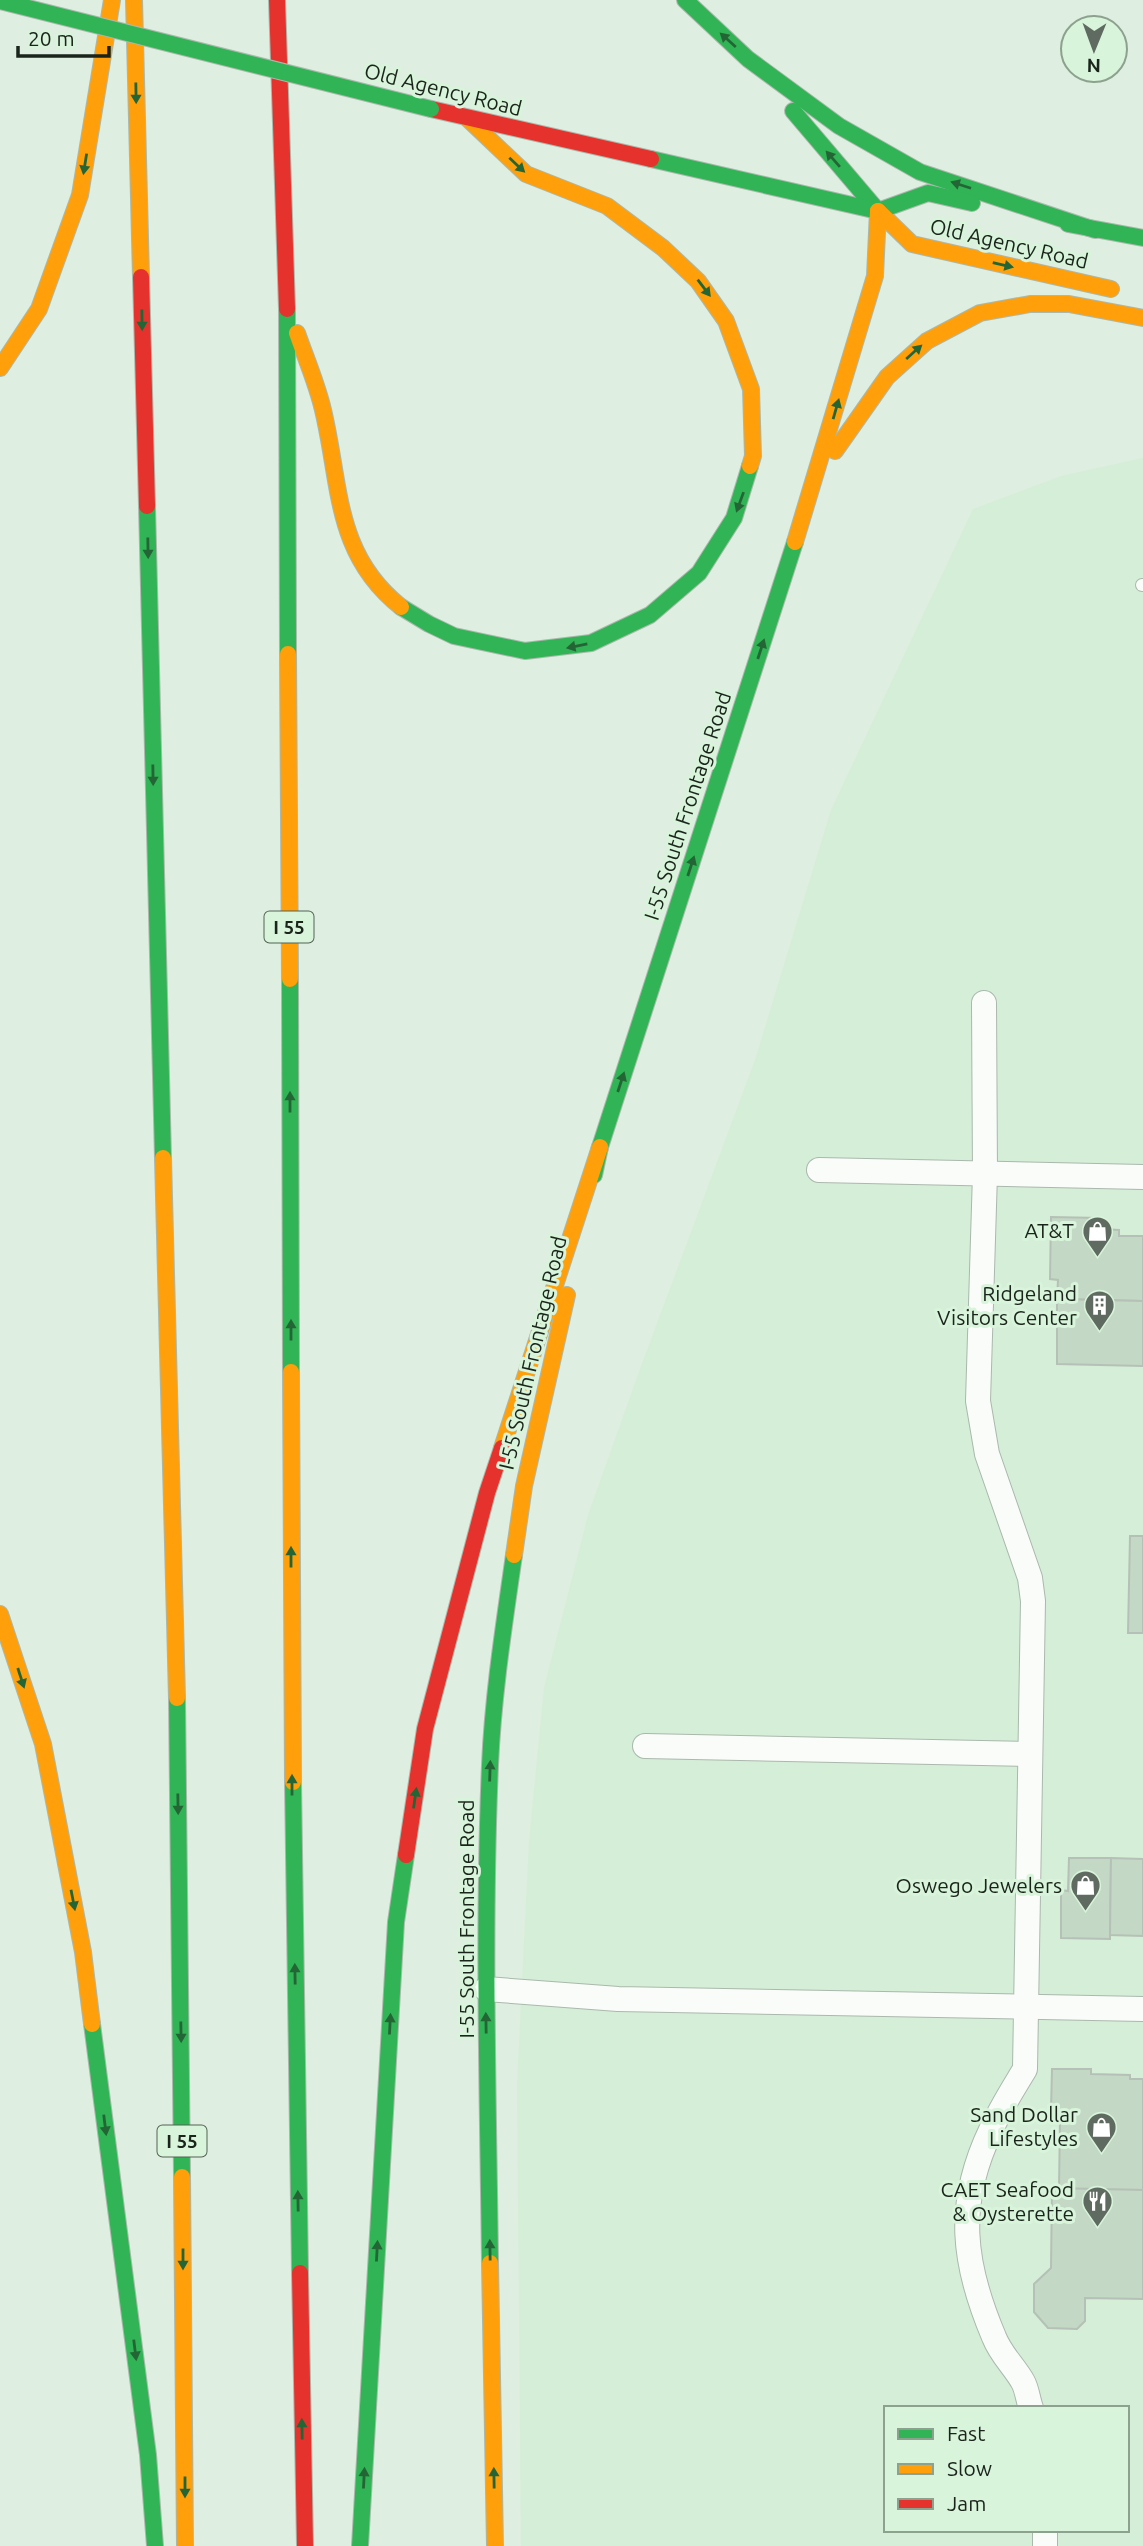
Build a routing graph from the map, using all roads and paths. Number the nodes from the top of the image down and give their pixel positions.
1 (112, 0) edge
2 (134, 0) edge
3 (277, 0) edge
4 (685, 0) edge
5 (0, 1) edge
6 (748, 59) junction
7 (467, 118) junction
8 (878, 211) junction
9 (1095, 230) junction
10 (1143, 238) edge
11 (1131, 292) dead end
12 (287, 302) junction
13 (1143, 318) edge
14 (0, 368) edge
15 (814, 484) junction
16 (984, 1003) dead end
17 (600, 1147) junction
18 (819, 1170) dead end
19 (985, 1174) junction
20 (1143, 1177) edge
21 (0, 1614) edge
22 (645, 1746) dead end
23 (1029, 1754) junction
24 (486, 1989) junction
25 (1026, 2007) junction
26 (1143, 2009) edge
27 (1030, 2406) edge
28 (155, 2546) edge
29 (186, 2546) edge
30 (305, 2546) edge
31 (360, 2546) edge
32 (495, 2546) edge

1 -> 14 main road
2 -> 29 main road, I 55
3 - 12 main road, I 55
6 -> 4 main road
5 - 7 main road, Old Agency Road, bridge
8 -> 6 main road
9 -> 6 main road
7 - 8 main road, Old Agency Road
7 -> 12 main road
8 - 9 main road, Old Agency Road
8 -> 11 main road, Old Agency Road
15 -> 8 main road, I-55 South Frontage Road
9 - 10 main road, Old Agency Road
30 -> 12 main road, I 55
15 -> 13 main road
17 -> 15 main road, I-55 South Frontage Road
16 - 19 street
24 -> 17 main road, I-55 South Frontage Road
31 -> 17 main road
18 - 19 street
19 - 20 street
19 - 23 street
21 -> 28 main road
22 - 23 street
23 - 25 street
24 - 25 street
32 -> 24 main road, I-55 South Frontage Road
25 - 26 street
25 - 27 street

